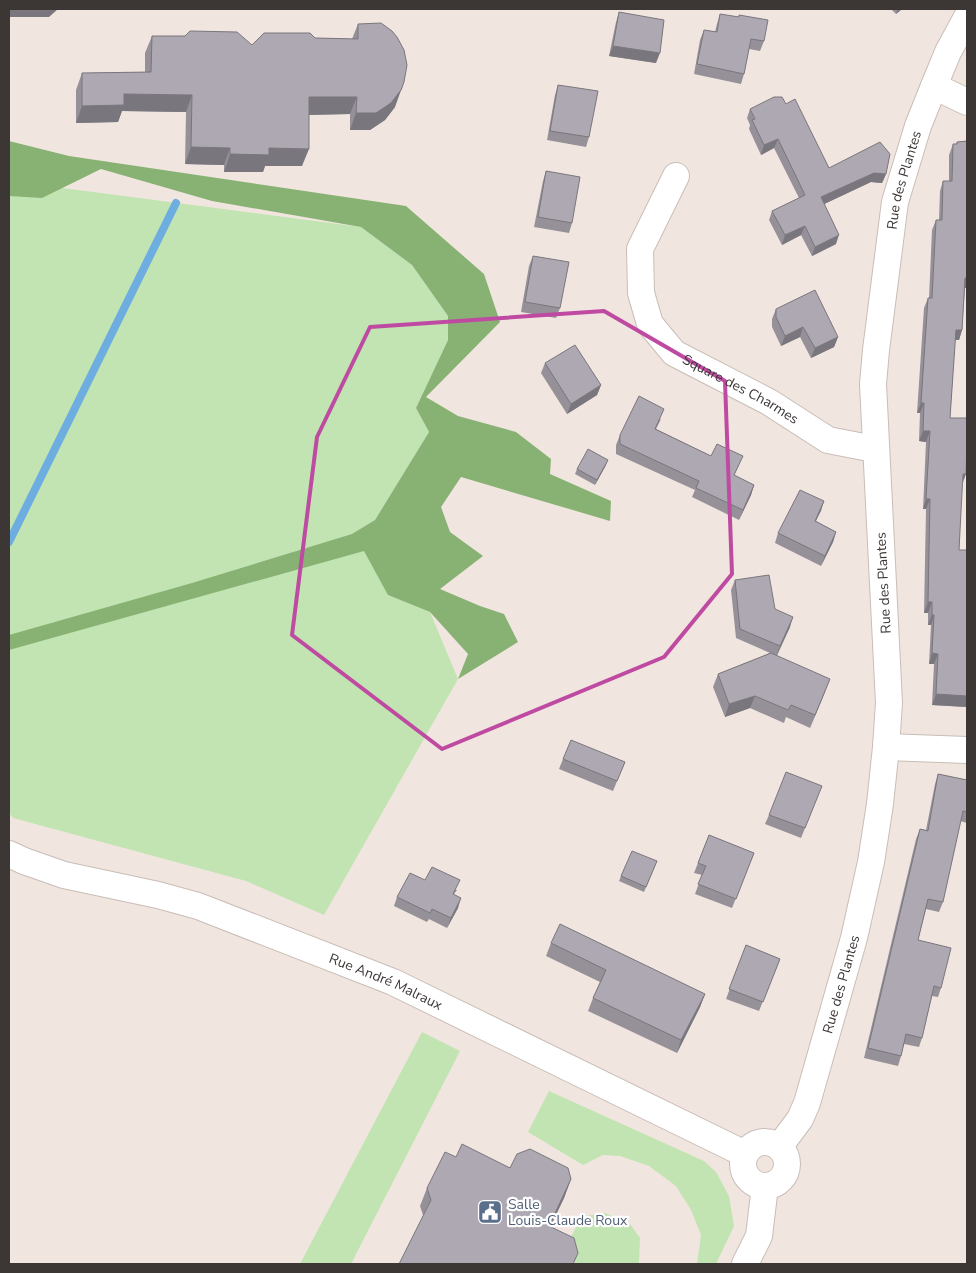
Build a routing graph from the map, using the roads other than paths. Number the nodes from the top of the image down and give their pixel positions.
1 (967, 17) edge
2 (934, 86) junction
3 (967, 102) edge
4 (676, 176) dead end
5 (876, 446) junction
6 (886, 747) junction
7 (967, 750) edge
8 (9, 854) edge
9 (779, 1148) junction
10 (745, 1154) junction
11 (765, 1186) junction
12 (746, 1264) edge

1 - 2 street, Rue des Plantes
2 - 3 street
2 - 5 street, Rue des Plantes
4 - 5 street, Square des Charmes
5 - 6 street, Rue des Plantes
6 - 7 street
6 - 9 street, Rue des Plantes
8 - 10 street, Rue André Malraux
9 - 10 street
9 - 11 street
10 - 11 street
11 - 12 street

